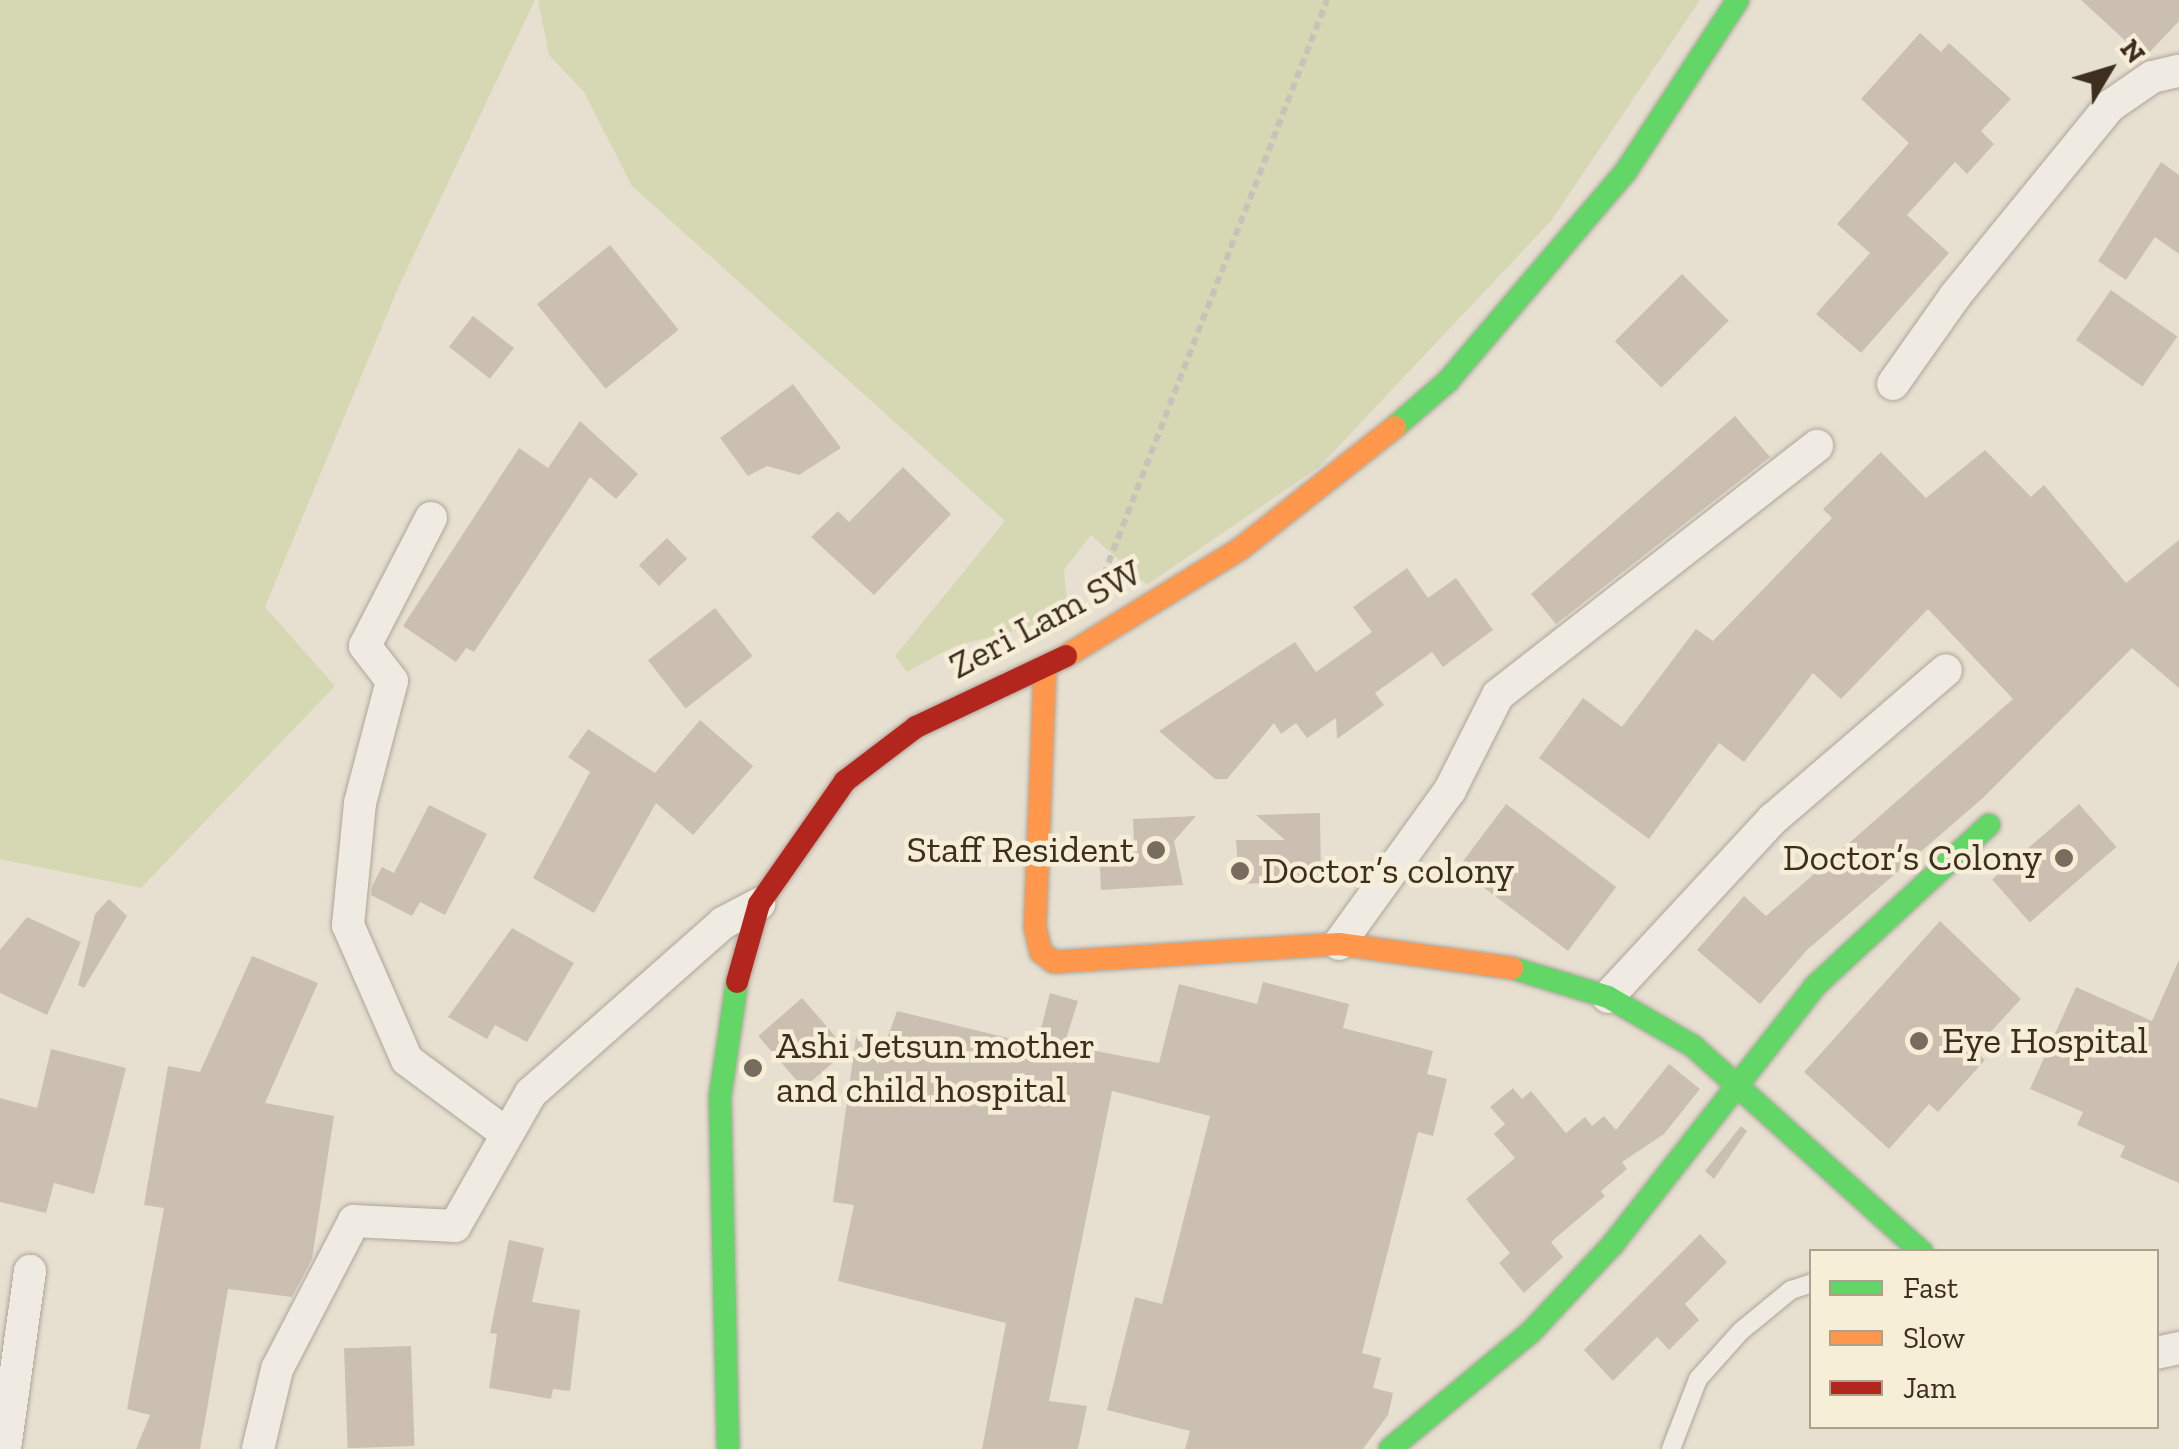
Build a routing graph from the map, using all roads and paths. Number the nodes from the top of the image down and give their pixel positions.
1 (1328, 0) edge
2 (1738, 0) edge
3 (2179, 71) edge
4 (1893, 384) dead end
5 (1817, 446) dead end
6 (432, 518) dead end
7 (1094, 598) dead end
8 (1045, 668) junction
9 (1946, 670) dead end
10 (1989, 825) dead end
11 (760, 904) junction
12 (1339, 944) junction
13 (1608, 997) junction
14 (1738, 1088) junction
15 (508, 1134) junction
16 (1919, 1249) edge
17 (30, 1271) dead end
18 (1809, 1285) edge
19 (5, 1449) edge
20 (258, 1449) edge
21 (728, 1449) edge
22 (1390, 1449) edge
23 (1672, 1449) edge

1 - 7 path
2 - 8 street, Zeri Lam SW
3 - 4 street
5 - 12 street
6 - 15 street
8 - 11 street, Zeri Lam SW
8 - 12 street
9 - 13 street
10 - 14 street
11 - 15 street
11 - 21 street, Zeri Lam SW
12 - 13 street
13 - 14 street
14 - 16 street
14 - 22 street
15 - 20 street
17 - 19 street
18 - 23 lane

